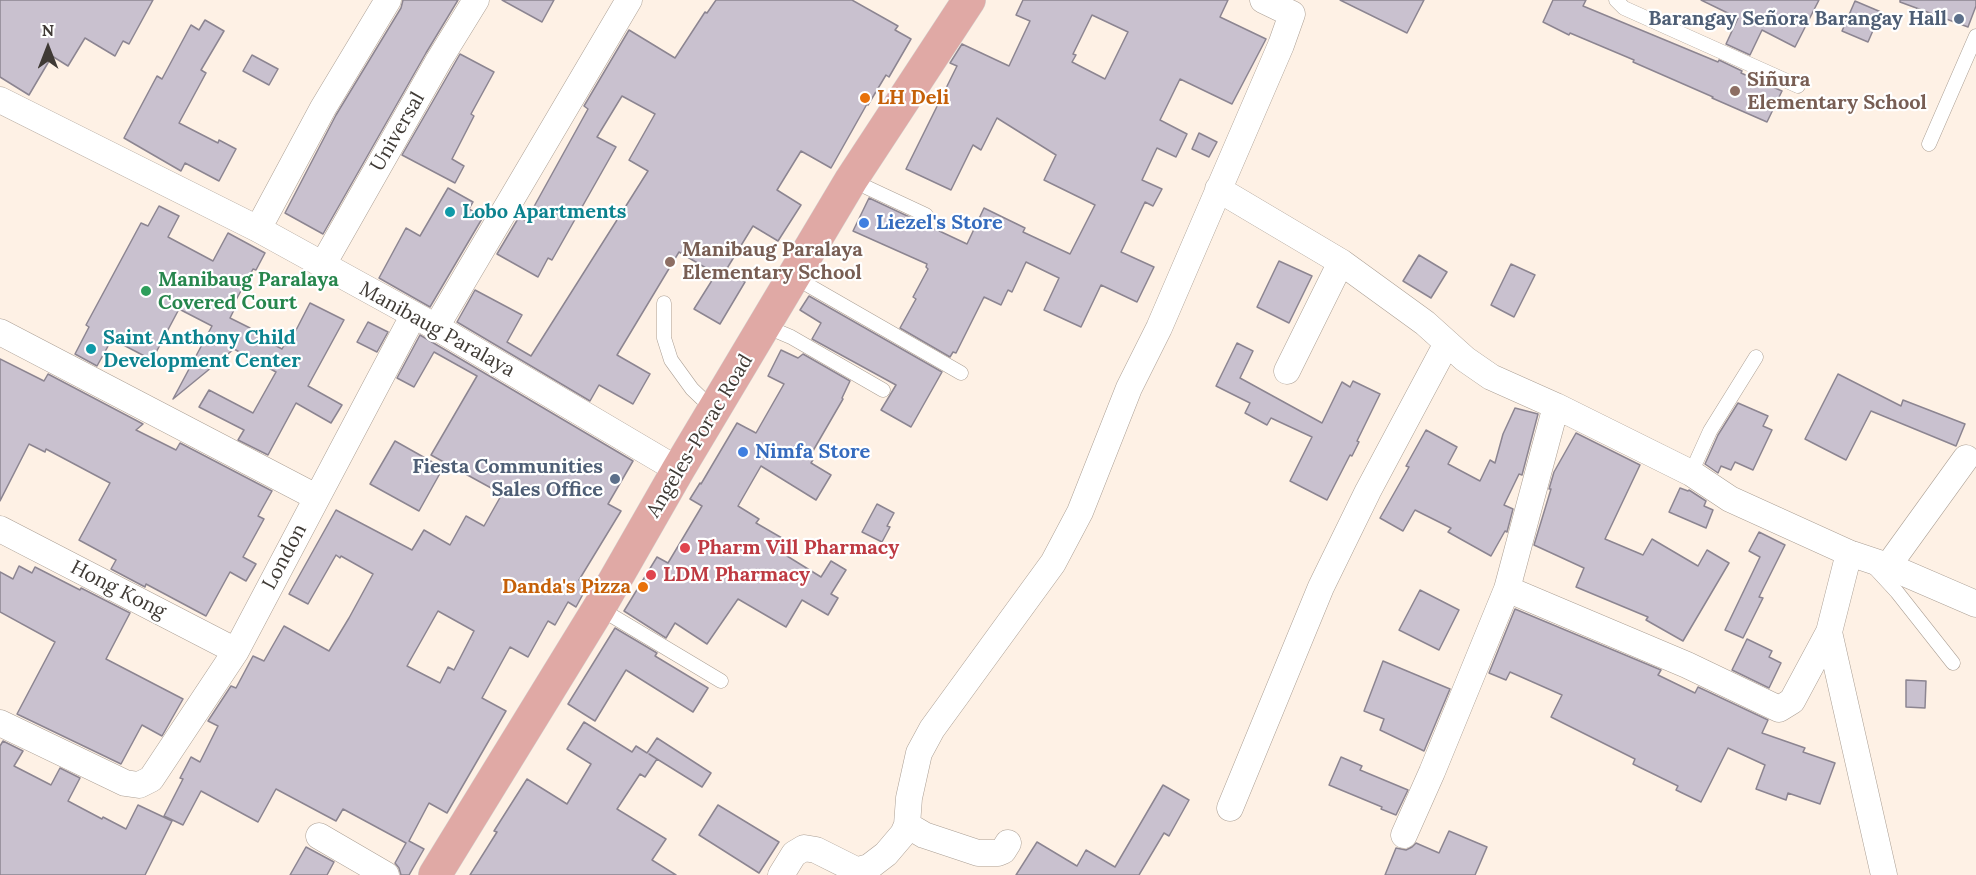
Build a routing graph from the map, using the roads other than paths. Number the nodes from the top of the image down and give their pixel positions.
1 (388, 0) edge
2 (476, 0) edge
3 (629, 0) edge
4 (969, 0) edge
5 (1263, 0) edge
6 (1616, 0) edge
7 (1976, 36) edge
8 (1798, 86) dead end
9 (0, 100) edge
10 (1929, 144) dead end
11 (851, 180) junction
12 (1218, 189) junction
13 (926, 215) dead end
14 (258, 229) junction
15 (1341, 262) junction
16 (322, 266) junction
17 (794, 277) junction
18 (664, 303) dead end
19 (413, 315) junction
20 (765, 326) junction
21 (436, 327) junction
22 (0, 332) edge
23 (1447, 343) junction
24 (1756, 357) dead end
25 (1287, 371) dead end
26 (961, 373) dead end
27 (883, 390) dead end
28 (1556, 406) junction
29 (715, 411) junction
30 (1966, 458) dead end
31 (678, 470) junction
32 (1691, 473) junction
33 (316, 498) junction
34 (0, 529) edge
35 (1867, 559) junction
36 (1507, 589) junction
37 (1976, 604) edge
38 (599, 608) junction
39 (1829, 632) junction
40 (236, 651) junction
41 (1953, 663) dead end
42 (721, 681) dead end
43 (0, 723) edge
44 (1230, 808) dead end
45 (907, 825) junction
46 (1404, 835) dead end
47 (319, 836) dead end
48 (1008, 843) dead end
49 (787, 865) edge
50 (862, 873) edge
51 (386, 875) edge
52 (435, 875) edge
53 (1884, 875) edge

1 - 14 street
2 - 16 street, Universal
3 - 21 street
4 - 11 main road, Angeles-Porac Road
5 - 12 street
6 - 8 lane
7 - 10 lane
9 - 14 street, Manibaug Paralaya
11 - 13 lane
11 - 17 main road, Angeles-Porac Road
12 - 15 street
12 - 45 street
14 - 16 street, Manibaug Paralaya
15 - 23 street
15 - 25 street
16 - 19 street, Manibaug Paralaya
17 - 20 main road, Angeles-Porac Road
17 - 26 lane
18 - 29 lane
19 - 21 street, Manibaug Paralaya
19 - 33 street, London
20 - 27 lane
20 - 29 main road, Angeles-Porac Road
21 - 31 street, Manibaug Paralaya
22 - 33 street
23 - 28 street
23 - 44 street
24 - 32 lane
28 - 32 street
28 - 36 street
29 - 31 main road, Angeles-Porac Road
30 - 35 street
31 - 38 main road, Angeles-Porac Road
32 - 35 street
33 - 40 street, London
34 - 40 street, Hong Kong
35 - 37 street
35 - 39 street
35 - 41 lane
36 - 39 street
36 - 46 street
38 - 42 lane
38 - 52 main road, Angeles-Porac Road
39 - 53 street
40 - 43 street, London
45 - 48 street
45 - 50 street
47 - 51 street
49 - 50 street

